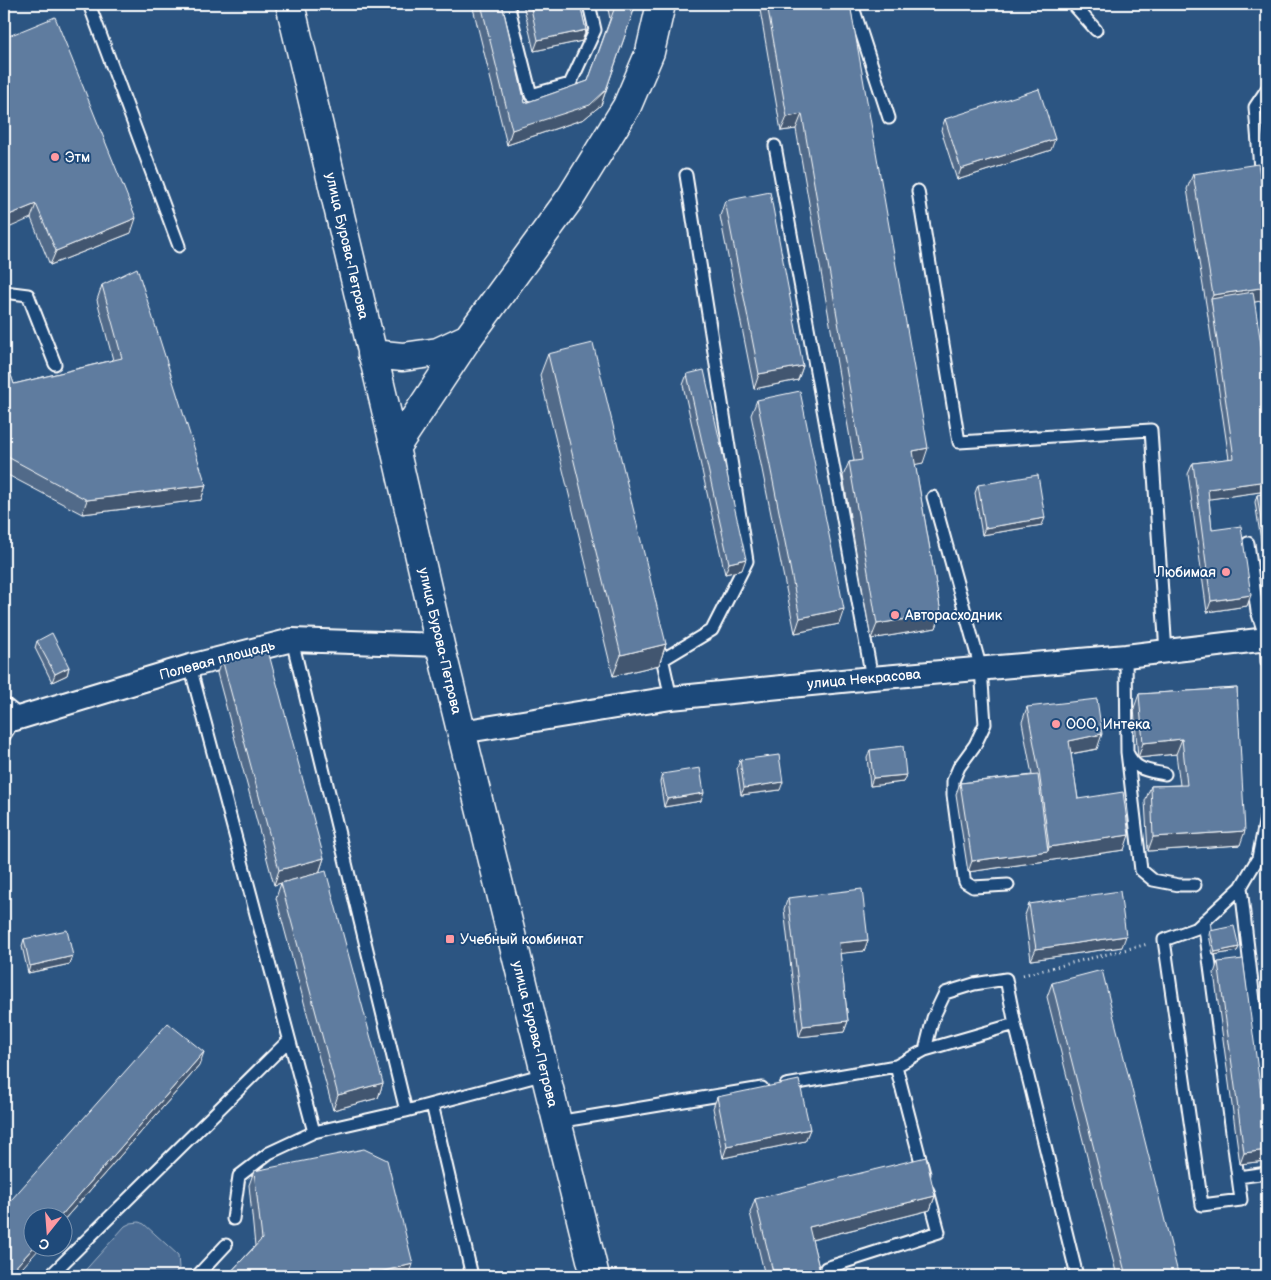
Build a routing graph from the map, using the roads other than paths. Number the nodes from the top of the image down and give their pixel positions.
1 (89, 4) edge
2 (290, 4) edge
3 (508, 4) edge
4 (589, 4) edge
5 (661, 4) edge
6 (852, 4) edge
7 (1073, 4) edge
8 (1096, 30) dead end
9 (1267, 89) edge
10 (888, 118) dead end
11 (775, 146) dead end
12 (686, 175) dead end
13 (918, 191) dead end
14 (1264, 207) edge
15 (179, 246) dead end
16 (4, 292) edge
17 (468, 338) junction
18 (372, 354) junction
19 (55, 364) dead end
20 (395, 448) junction
21 (934, 497) dead end
22 (1248, 543) dead end
23 (1267, 639) edge
24 (292, 640) junction
25 (658, 641) edge
26 (440, 645) junction
27 (1166, 652) junction
28 (1126, 656) junction
29 (662, 660) junction
30 (1267, 662) edge
31 (190, 666) junction
32 (981, 668) junction
33 (872, 678) junction
34 (671, 698) junction
35 (7, 721) edge
36 (461, 732) junction
37 (1127, 752) junction
38 (1165, 774) dead end
39 (1267, 813) edge
40 (1008, 885) dead end
41 (1195, 885) dead end
42 (1241, 887) junction
43 (1204, 921) junction
44 (1015, 1024) junction
45 (288, 1040) junction
46 (925, 1050) junction
47 (896, 1066) junction
48 (545, 1074) junction
49 (432, 1104) junction
50 (406, 1111) junction
51 (1267, 1115) edge
52 (557, 1122) junction
53 (314, 1132) junction
54 (1267, 1173) edge
55 (1238, 1177) junction
56 (233, 1219) dead end
57 (226, 1245) dead end
58 (50, 1276) edge
59 (197, 1276) edge
60 (472, 1276) edge
61 (595, 1276) edge
62 (828, 1276) edge
63 (1077, 1276) edge

1 - 15 lane
2 - 18 main road, улица Бурова-Петрова
3 - 4 lane
5 - 17 main road
6 - 10 lane
7 - 8 lane
9 - 14 lane
11 - 33 lane
12 - 29 lane
13 - 27 lane
16 - 19 lane
17 - 18 main road
17 - 20 main road
18 - 20 main road, улица Бурова-Петрова
20 - 26 main road, улица Бурова-Петрова
21 - 32 lane
22 - 23 lane
23 - 27 street, улица Некрасова
23 - 30 lane
24 - 26 street, Полевая площадь
24 - 31 street, Полевая площадь
24 - 50 lane
25 - 29 lane
26 - 36 main road, улица Бурова-Петрова
27 - 28 street, улица Некрасова
28 - 32 street, улица Некрасова
28 - 37 lane
29 - 34 lane
31 - 35 street, Полевая площадь
31 - 45 lane
32 - 33 street, улица Некрасова
32 - 40 lane
33 - 34 street, улица Некрасова
34 - 36 street, улица Некрасова
36 - 48 main road, улица Бурова-Петрова
37 - 38 lane
37 - 41 lane
39 - 42 lane
42 - 43 lane
42 - 51 lane
43 - 55 lane
43 - 55 lane
44 - 46 lane
44 - 46 lane
44 - 63 lane
45 - 53 lane
45 - 58 lane
46 - 47 lane
47 - 52 lane
47 - 62 lane
48 - 49 lane
48 - 52 main road, улица Бурова-Петрова
49 - 50 lane
49 - 60 lane
50 - 53 lane
52 - 61 main road, улица Бурова-Петрова
53 - 56 lane
54 - 55 lane
57 - 59 lane

